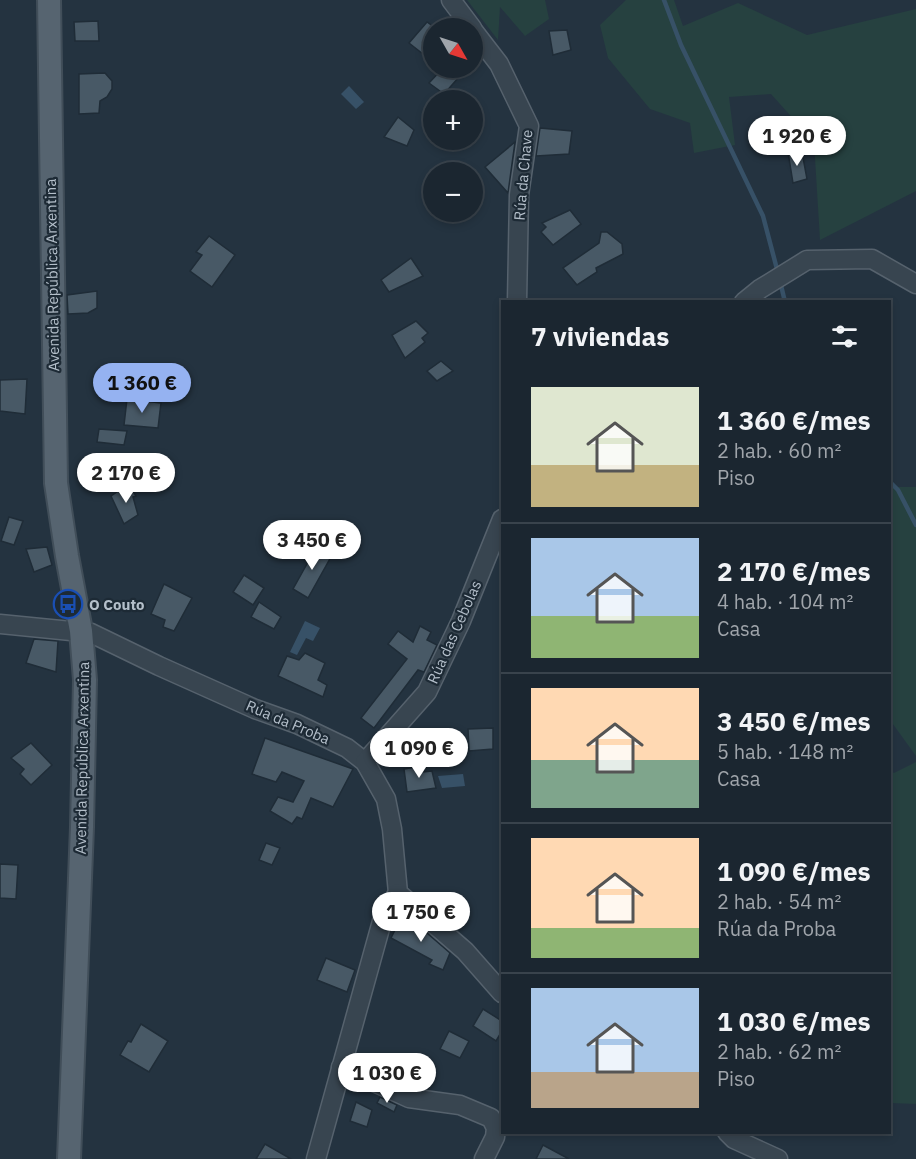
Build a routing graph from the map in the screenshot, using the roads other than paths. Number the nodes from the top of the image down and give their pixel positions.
1 (49, 0) edge
2 (451, 0) edge
3 (464, 18) edge
4 (483, 43) edge
5 (916, 284) edge
6 (516, 300) edge
7 (746, 300) edge
8 (501, 521) edge
9 (0, 624) edge
10 (81, 631) junction
11 (365, 762) junction
12 (398, 893) junction
13 (501, 992) edge
14 (340, 1067) junction
15 (730, 1134) edge
16 (69, 1159) edge
17 (316, 1159) edge
18 (484, 1159) edge
19 (778, 1159) edge

1 - 10 main road, Avenida República Arxentina
2 - 3 street, Rúa da Chave
4 - 6 street, Rúa da Chave
5 - 7 street
8 - 11 street, Rúa das Cebolas
9 - 10 street, Rúa da Proba
10 - 11 street, Rúa da Proba
10 - 16 main road, Avenida República Arxentina
11 - 12 street, Rúa da Proba
12 - 13 street
12 - 14 street
14 - 17 street
14 - 18 street
15 - 19 street

